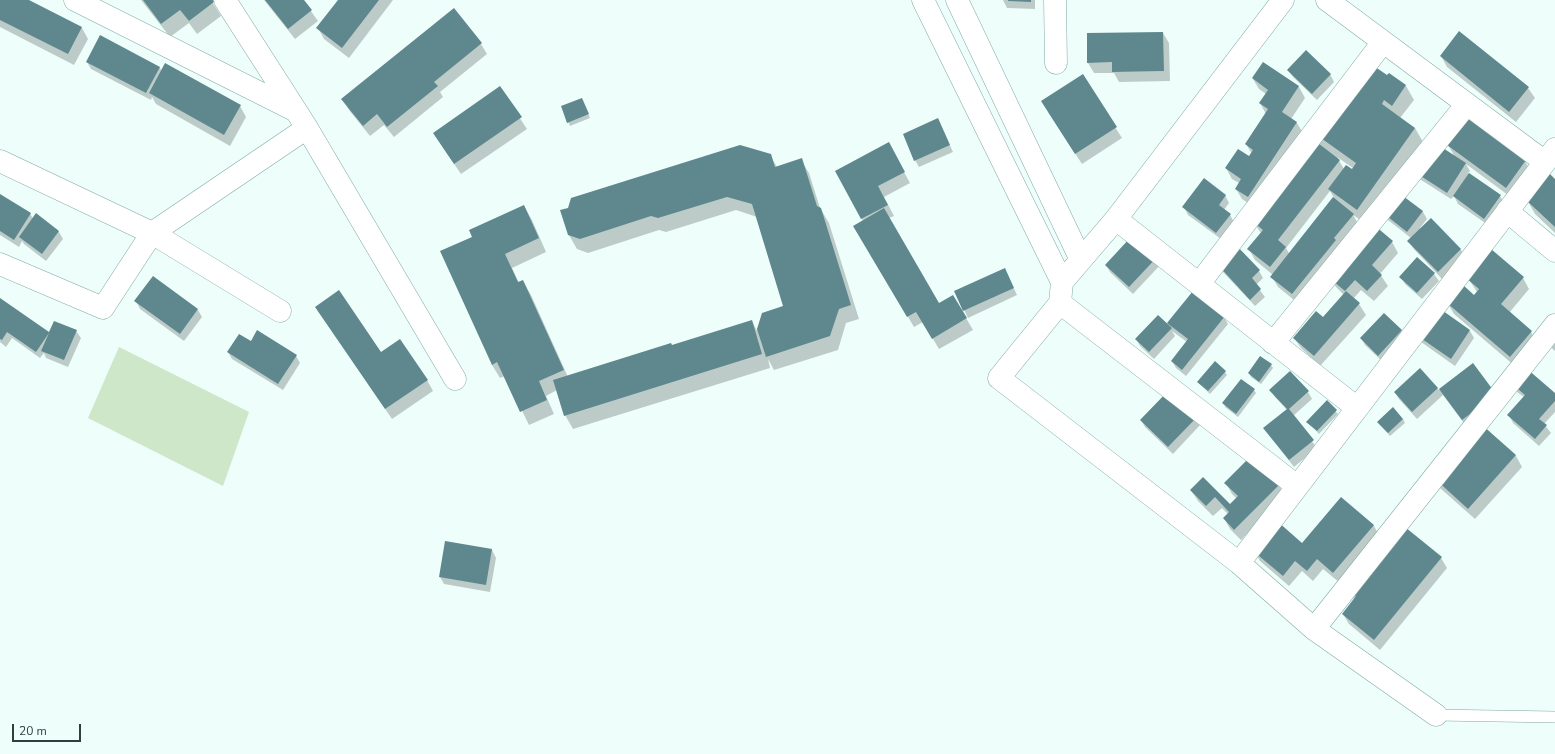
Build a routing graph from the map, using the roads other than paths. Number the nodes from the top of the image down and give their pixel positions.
1 (75, 0) edge
2 (225, 0) edge
3 (923, 0) edge
4 (957, 0) edge
5 (1055, 0) edge
6 (1283, 0) edge
7 (1327, 0) edge
8 (1383, 42) junction
9 (1056, 62) dead end
10 (1466, 104) junction
11 (302, 120) junction
12 (1550, 155) edge
13 (0, 161) edge
14 (1507, 211) junction
15 (1116, 219) junction
16 (152, 233) junction
17 (1555, 251) edge
18 (1082, 260) junction
19 (0, 264) edge
20 (1199, 284) junction
21 (1061, 293) junction
22 (280, 311) dead end
23 (1555, 325) edge
24 (1273, 343) junction
25 (455, 379) dead end
26 (1357, 408) junction
27 (1297, 486) junction
28 (1239, 563) junction
29 (1314, 629) junction
30 (1436, 715) joint
31 (1555, 717) edge

1 - 11 street
2 - 11 street
3 - 21 street
4 - 18 street
5 - 9 street
6 - 15 street
7 - 8 street
8 - 10 street
8 - 20 street
10 - 12 street
10 - 24 street
11 - 16 street
11 - 25 street
12 - 14 street
13 - 16 street
14 - 17 street
14 - 26 street
15 - 18 street
15 - 20 street
16 - 19 street
16 - 22 street
18 - 21 street
20 - 24 street
21 - 27 street
21 - 28 street
23 - 29 street
24 - 26 street
26 - 27 street
27 - 28 street
28 - 29 street
29 - 30 street
30 - 31 lane

